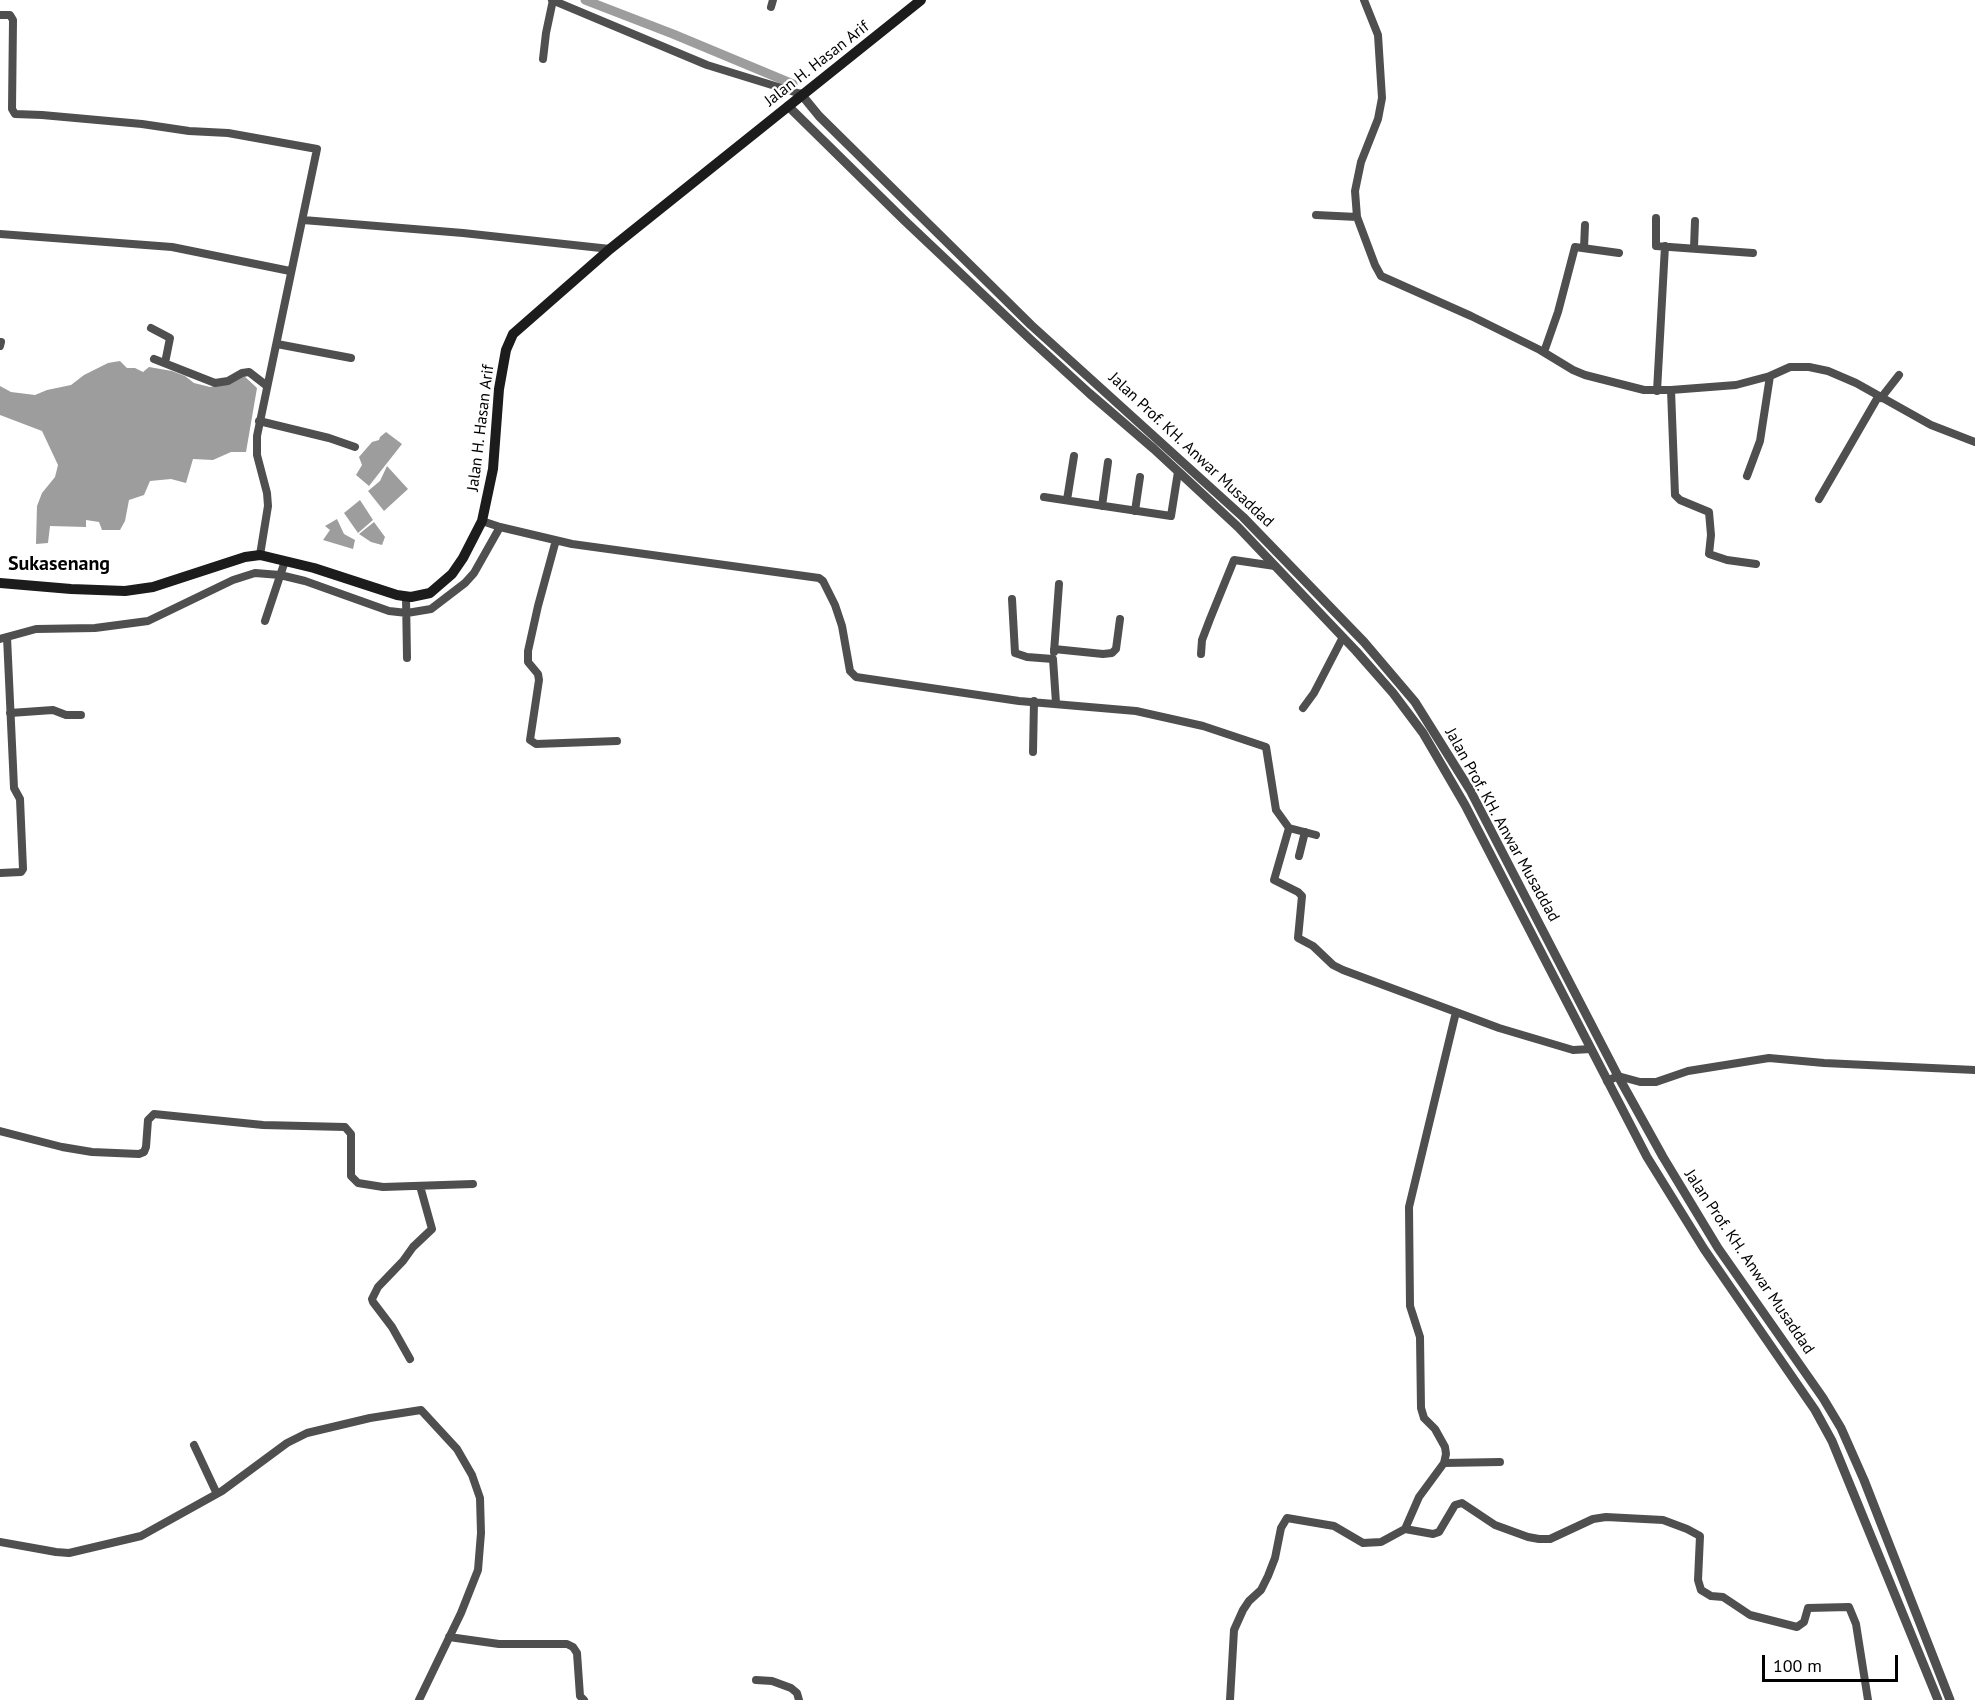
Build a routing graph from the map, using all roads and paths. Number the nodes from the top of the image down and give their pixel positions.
1 (553, 0) edge
2 (921, 0) edge
3 (1364, 0) edge
4 (0, 15) edge
5 (543, 59) dead end
6 (782, 90) junction
7 (805, 98) junction
8 (788, 106) junction
9 (1316, 215) dead end
10 (1358, 217) junction
11 (1656, 218) dead end
12 (303, 220) junction
13 (1695, 221) dead end
14 (1585, 225) dead end
15 (0, 234) edge
16 (1665, 246) junction
17 (1584, 248) junction
18 (1694, 248) junction
19 (610, 249) junction
20 (1619, 252) dead end
21 (1753, 253) dead end
22 (290, 271) junction
23 (151, 328) dead end
24 (276, 344) junction
25 (1544, 352) junction
26 (351, 358) dead end
27 (154, 359) dead end
28 (165, 363) junction
29 (1899, 375) dead end
30 (1770, 376) junction
31 (265, 384) junction
32 (1671, 390) junction
33 (1657, 391) junction
34 (1882, 396) junction
35 (260, 421) junction
36 (1975, 442) edge
37 (355, 447) dead end
38 (1074, 456) dead end
39 (1108, 462) dead end
40 (1178, 472) junction
41 (1747, 476) dead end
42 (1140, 477) dead end
43 (1044, 497) dead end
44 (1820, 499) dead end
45 (1067, 500) junction
46 (1101, 506) junction
47 (1135, 511) junction
48 (491, 524) junction
49 (556, 540) junction
50 (260, 555) junction
51 (1756, 564) dead end
52 (1275, 567) junction
53 (283, 568) junction
54 (0, 583) edge
55 (1059, 584) dead end
56 (1311, 588) junction
57 (1304, 596) junction
58 (1012, 599) dead end
59 (406, 605) junction
60 (1120, 619) dead end
61 (264, 621) dead end
62 (1343, 637) junction
63 (3, 638) edge
64 (1054, 649) junction
65 (1201, 654) dead end
66 (407, 658) dead end
67 (1053, 659) junction
68 (1404, 689) junction
69 (1393, 693) junction
70 (1034, 701) junction
71 (1056, 703) junction
72 (1303, 708) dead end
73 (10, 713) junction
74 (81, 715) dead end
75 (617, 741) dead end
76 (1033, 752) dead end
77 (1289, 828) junction
78 (1305, 832) junction
79 (1316, 835) dead end
80 (1299, 856) dead end
81 (0, 873) edge
82 (1561, 965) junction
83 (1551, 971) junction
84 (1456, 1012) junction
85 (1591, 1049) junction
86 (1975, 1070) edge
87 (1618, 1076) junction
88 (1607, 1081) junction
89 (0, 1131) edge
90 (473, 1184) dead end
91 (420, 1186) junction
92 (410, 1359) dead end
93 (194, 1445) dead end
94 (1500, 1462) dead end
95 (1444, 1463) junction
96 (217, 1494) junction
97 (1406, 1529) junction
98 (0, 1542) edge
99 (1889, 1546) junction
100 (1877, 1550) junction
101 (450, 1637) junction
102 (756, 1680) dead end
103 (419, 1700) edge
104 (584, 1700) edge
105 (799, 1700) edge
106 (1230, 1700) edge
107 (1868, 1700) edge
108 (1938, 1700) edge
109 (1950, 1700) edge

1 - 5 street
1 - 6 street
2 - 7 main road, Jalan H. Hasan Arif
3 - 10 street
4 - 12 street
6 - 7 street
6 - 8 street
7 - 8 main road, Jalan H. Hasan Arif
7 - 56 street, Jalan Prof. KH. Anwar Musaddad
8 - 19 main road, Jalan H. Hasan Arif
8 - 40 street, Jalan Prof. KH. Anwar Musaddad
9 - 10 street
10 - 25 street
11 - 16 street
12 - 19 street
12 - 22 street
13 - 18 street
14 - 17 street
15 - 22 street
16 - 18 street
16 - 33 street
17 - 20 street
17 - 25 street
18 - 21 street
19 - 48 main road, Jalan H. Hasan Arif
22 - 24 street
23 - 28 street
24 - 26 street
24 - 31 street
25 - 33 street
27 - 28 street
28 - 31 street
29 - 34 street
30 - 32 street
30 - 34 street
30 - 41 street
31 - 35 street
32 - 33 street
32 - 51 street
34 - 36 street
34 - 44 street
35 - 37 street
35 - 50 street
38 - 45 street
39 - 46 street
40 - 47 street
40 - 52 street, Jalan Prof. KH. Anwar Musaddad
42 - 47 street
43 - 45 street
45 - 46 street
46 - 47 street
48 - 49 street
48 - 59 main road, Jalan H. Hasan Arif
48 - 59 street
49 - 70 street
49 - 75 street
50 - 53 main road
50 - 54 main road
52 - 57 street, Jalan Prof. KH. Anwar Musaddad
52 - 65 street
53 - 59 main road
53 - 59 street
53 - 61 street
53 - 63 street
55 - 64 street
56 - 57 street
56 - 68 street, Jalan Prof. KH. Anwar Musaddad
57 - 62 street, Jalan Prof. KH. Anwar Musaddad
58 - 67 street
59 - 66 street
60 - 64 street
62 - 69 street, Jalan Prof. KH. Anwar Musaddad
62 - 72 street
63 - 73 street
64 - 67 street
67 - 71 street
68 - 69 street
68 - 82 street, Jalan Prof. KH. Anwar Musaddad
69 - 83 street, Jalan Prof. KH. Anwar Musaddad
70 - 71 street
70 - 76 street
71 - 77 street
73 - 74 street
73 - 81 street
77 - 78 street
77 - 84 street
78 - 79 street
78 - 80 street
82 - 83 street
82 - 87 street, Jalan Prof. KH. Anwar Musaddad
83 - 85 street, Jalan Prof. KH. Anwar Musaddad
84 - 85 street
84 - 95 street
85 - 88 street, Jalan Prof. KH. Anwar Musaddad
86 - 87 street
87 - 88 street
87 - 99 street, Jalan Prof. KH. Anwar Musaddad
88 - 100 street, Jalan Prof. KH. Anwar Musaddad
89 - 91 street
90 - 91 street
91 - 92 street
93 - 96 street
94 - 95 street
95 - 97 street
96 - 98 street
96 - 101 street
97 - 106 street
97 - 107 street
99 - 100 street
99 - 109 street, Jalan Prof. KH. Anwar Musaddad
100 - 108 street, Jalan Prof. KH. Anwar Musaddad
101 - 103 street
101 - 104 street
102 - 105 street

